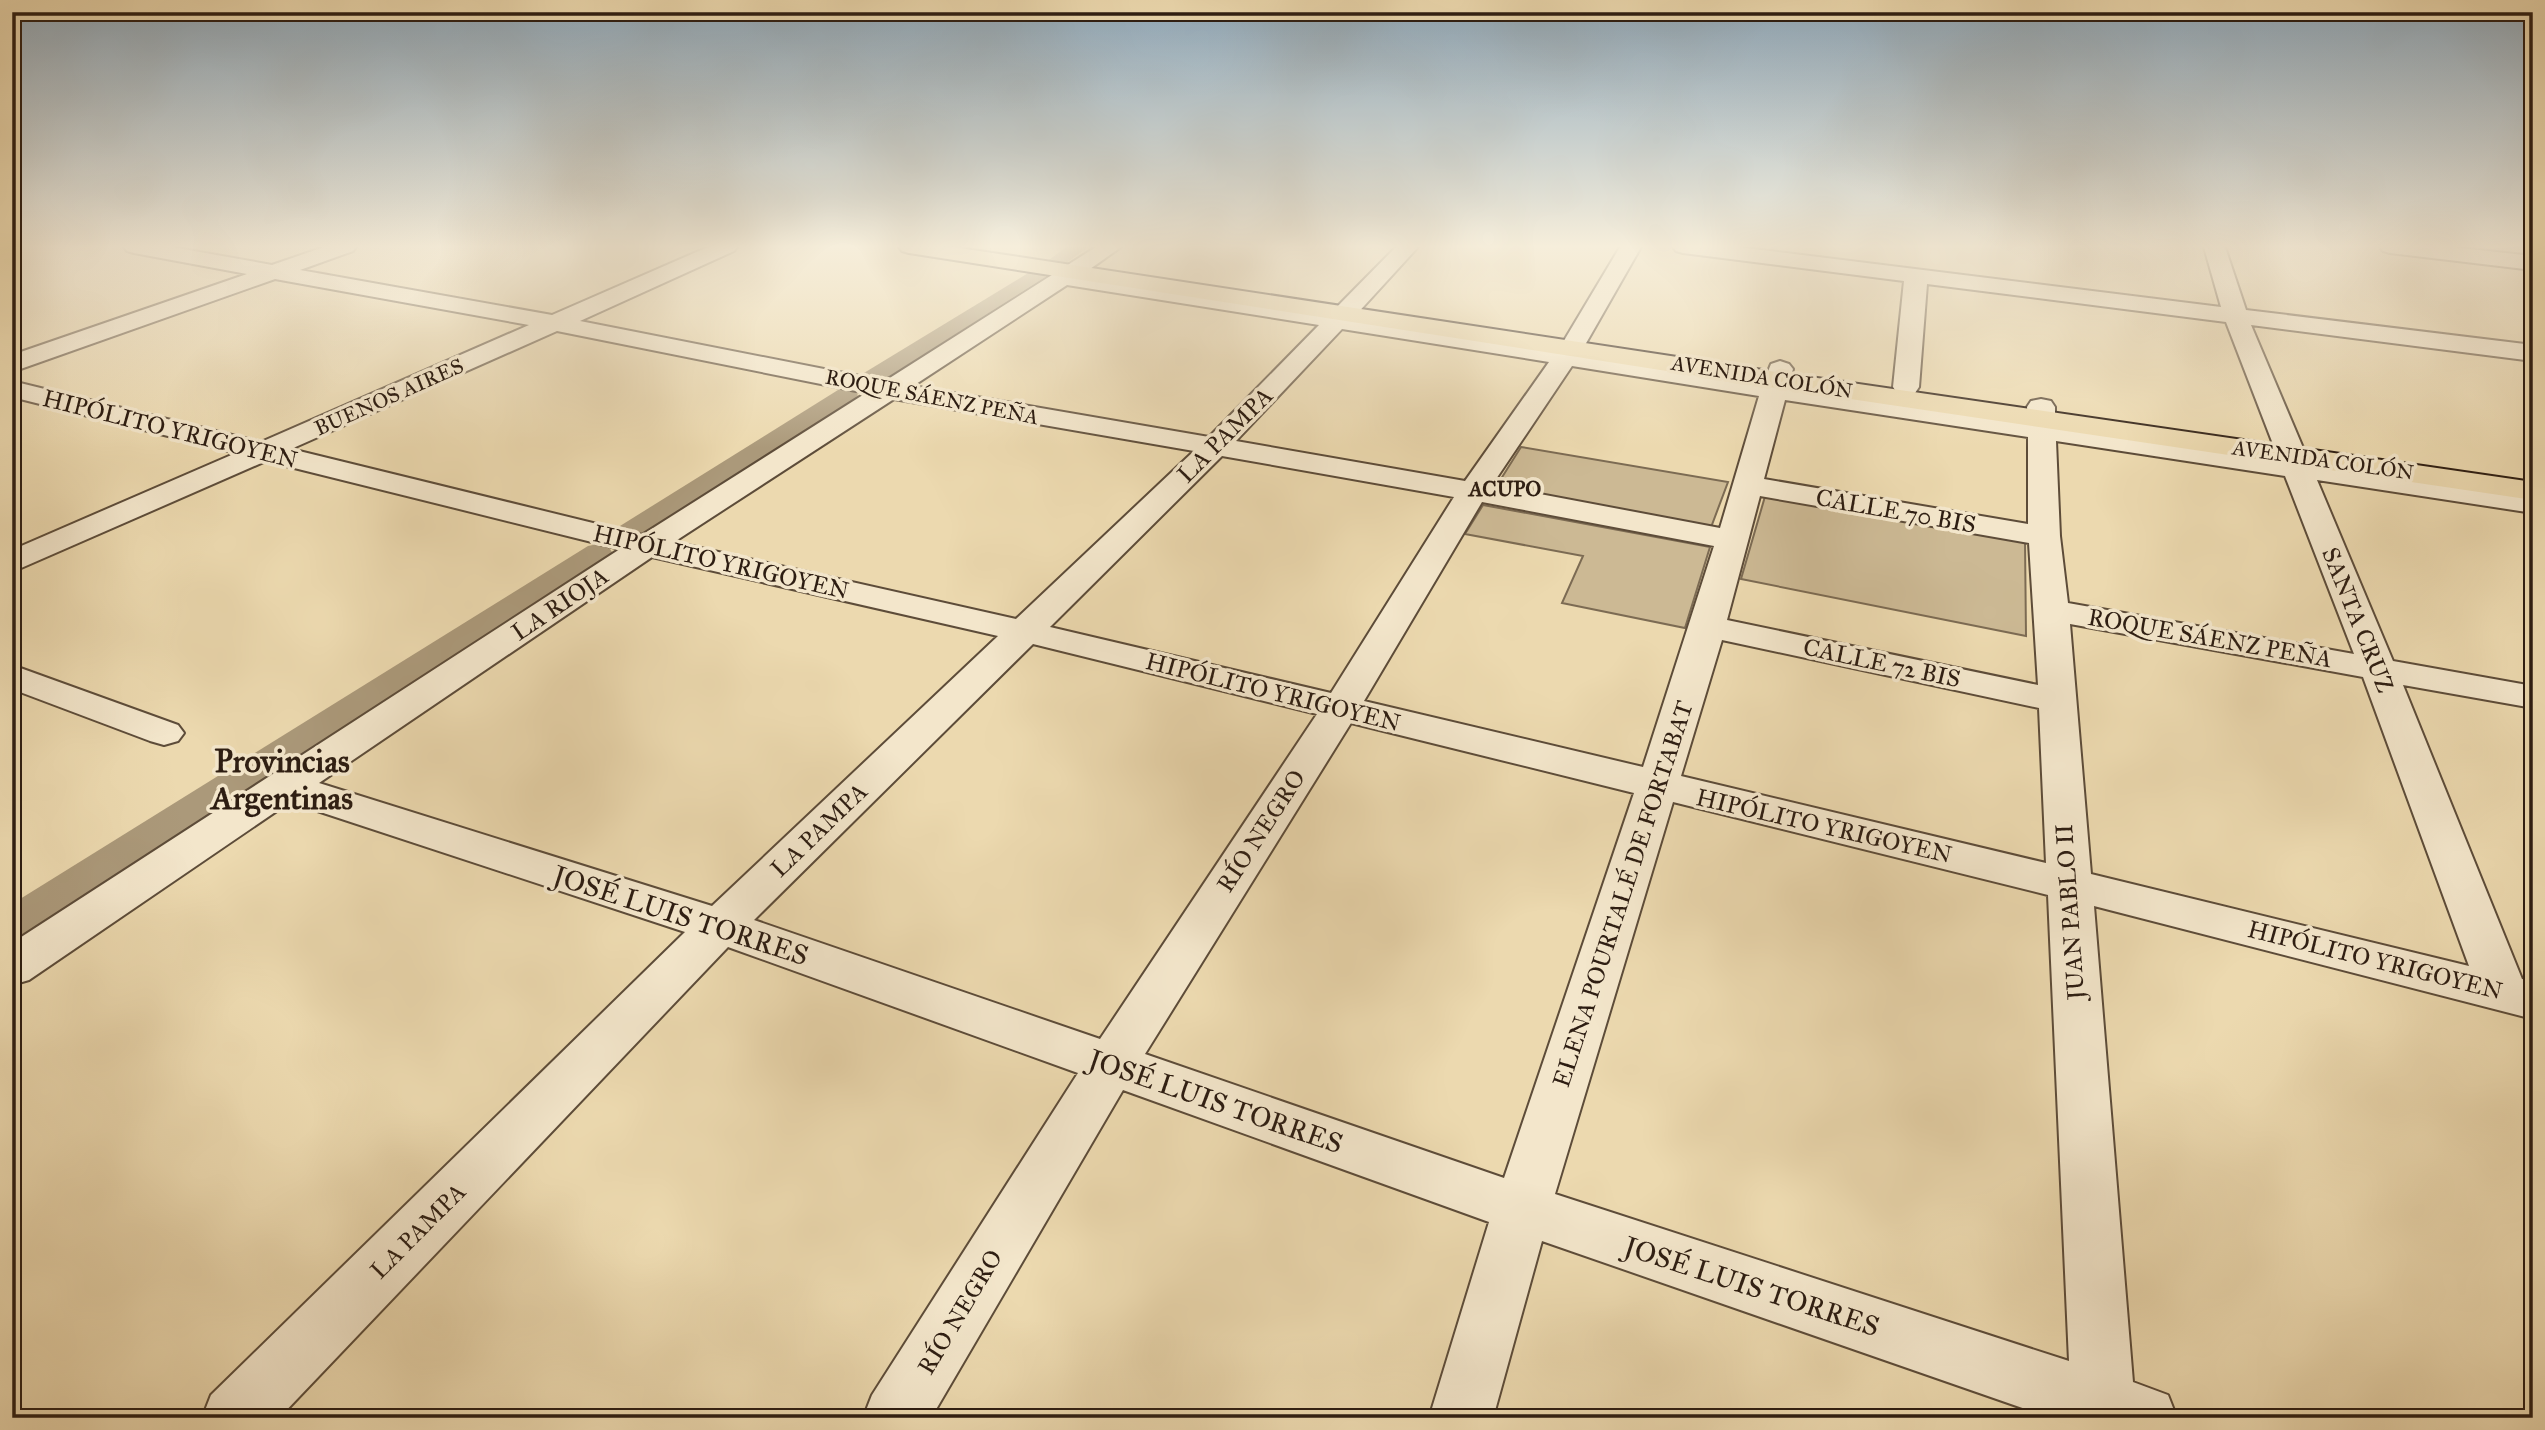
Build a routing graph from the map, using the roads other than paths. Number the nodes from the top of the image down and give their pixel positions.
1 (156, 314) edge
2 (503, 314) edge
3 (576, 314) edge
4 (1007, 314) edge
5 (1342, 314) edge
6 (1348, 314) edge
7 (1591, 314) edge
8 (1913, 314) edge
9 (2211, 314) edge
10 (2235, 314) edge
11 (2236, 317) junction
12 (555, 323) junction
13 (1571, 348) junction
14 (2533, 354) edge
15 (12, 364) edge
16 (1776, 380) junction
17 (1906, 387) junction
18 (12, 389) edge
19 (888, 390) junction
20 (2041, 418) junction
21 (1214, 448) junction
22 (263, 453) junction
23 (2292, 456) junction
24 (2533, 478) edge
25 (1747, 485) junction
26 (1473, 491) junction
27 (2533, 491) edge
28 (2533, 504) edge
29 (2045, 536) junction
30 (1732, 540) junction
31 (647, 546) junction
32 (12, 562) edge
33 (2052, 610) junction
34 (1708, 627) junction
35 (1023, 631) junction
36 (2378, 668) junction
37 (12, 676) edge
38 (2533, 697) edge
39 (2056, 700) junction
40 (1340, 709) junction
41 (164, 733) dead end
42 (1659, 786) junction
43 (286, 787) junction
44 (2068, 884) junction
45 (720, 926) junction
46 (12, 967) edge
47 (2518, 996) edge
48 (1111, 1065) junction
49 (1522, 1209) junction
50 (2118, 1413) edge
51 (234, 1418) edge
52 (895, 1418) edge
53 (1461, 1418) edge

1 - 15 street
2 - 12 street, ROQUE SÁENZ PEÑA
3 - 12 street, BUENOS AIRES
4 - 19 street, LA RIOJA
5 - 21 street, LA PAMPA
6 - 13 street, AVENIDA COLÓN
7 - 13 street, RÍO NEGRO
8 - 17 street
9 - 11 street
10 - 11 street, SANTA CRUZ
11 - 14 street
11 - 23 street, SANTA CRUZ
12 - 19 street, ROQUE SÁENZ PEÑA
12 - 22 street, BUENOS AIRES
13 - 16 street, AVENIDA COLÓN
13 - 26 street, RÍO NEGRO
16 - 17 street, AVENIDA COLÓN
16 - 20 street, AVENIDA COLÓN
16 - 25 street, ELENA POURTALÉ DE FORTABAT
17 - 20 street, AVENIDA COLÓN
18 - 22 street, HIPÓLITO YRIGOYEN
19 - 21 street, ROQUE SÁENZ PEÑA
19 - 31 street, LA RIOJA
20 - 23 street, AVENIDA COLÓN
20 - 29 street, JUAN PABLO II
21 - 26 street, ROQUE SÁENZ PEÑA
21 - 35 street, LA PAMPA
22 - 31 street, HIPÓLITO YRIGOYEN
22 - 32 street, BUENOS AIRES
23 - 24 street, AVENIDA COLÓN
23 - 27 main road, AVENIDA COLÓN
23 - 28 street, AVENIDA COLÓN
23 - 36 street, SANTA CRUZ
25 - 29 street, CALLE 70 BIS
25 - 30 street, ELENA POURTALÉ DE FORTABAT
26 - 30 street, ROQUE SÁENZ PEÑA
26 - 40 street, RÍO NEGRO
29 - 33 street, JUAN PABLO II
30 - 34 street, ELENA POURTALÉ DE FORTABAT
31 - 35 street, HIPÓLITO YRIGOYEN
31 - 43 street, LA RIOJA
33 - 36 street, ROQUE SÁENZ PEÑA
33 - 39 street, JUAN PABLO II
34 - 39 street, CALLE 72 BIS
34 - 42 street, ELENA POURTALÉ DE FORTABAT
35 - 40 street, HIPÓLITO YRIGOYEN
35 - 45 street, LA PAMPA
36 - 38 street, ROQUE SÁENZ PEÑA
36 - 47 street, SANTA CRUZ
37 - 41 street
39 - 44 street, JUAN PABLO II
40 - 42 street, HIPÓLITO YRIGOYEN
40 - 48 street, RÍO NEGRO
42 - 44 street, HIPÓLITO YRIGOYEN
42 - 49 street, ELENA POURTALÉ DE FORTABAT
43 - 45 street, JOSÉ LUIS TORRES
43 - 46 street, LA RIOJA
44 - 47 street, HIPÓLITO YRIGOYEN
44 - 50 street, JUAN PABLO II
45 - 48 street, JOSÉ LUIS TORRES
45 - 51 street, LA PAMPA
48 - 49 street, JOSÉ LUIS TORRES
48 - 52 street, RÍO NEGRO
49 - 50 street, JOSÉ LUIS TORRES
49 - 53 street, ELENA POURTALÉ DE FORTABAT

